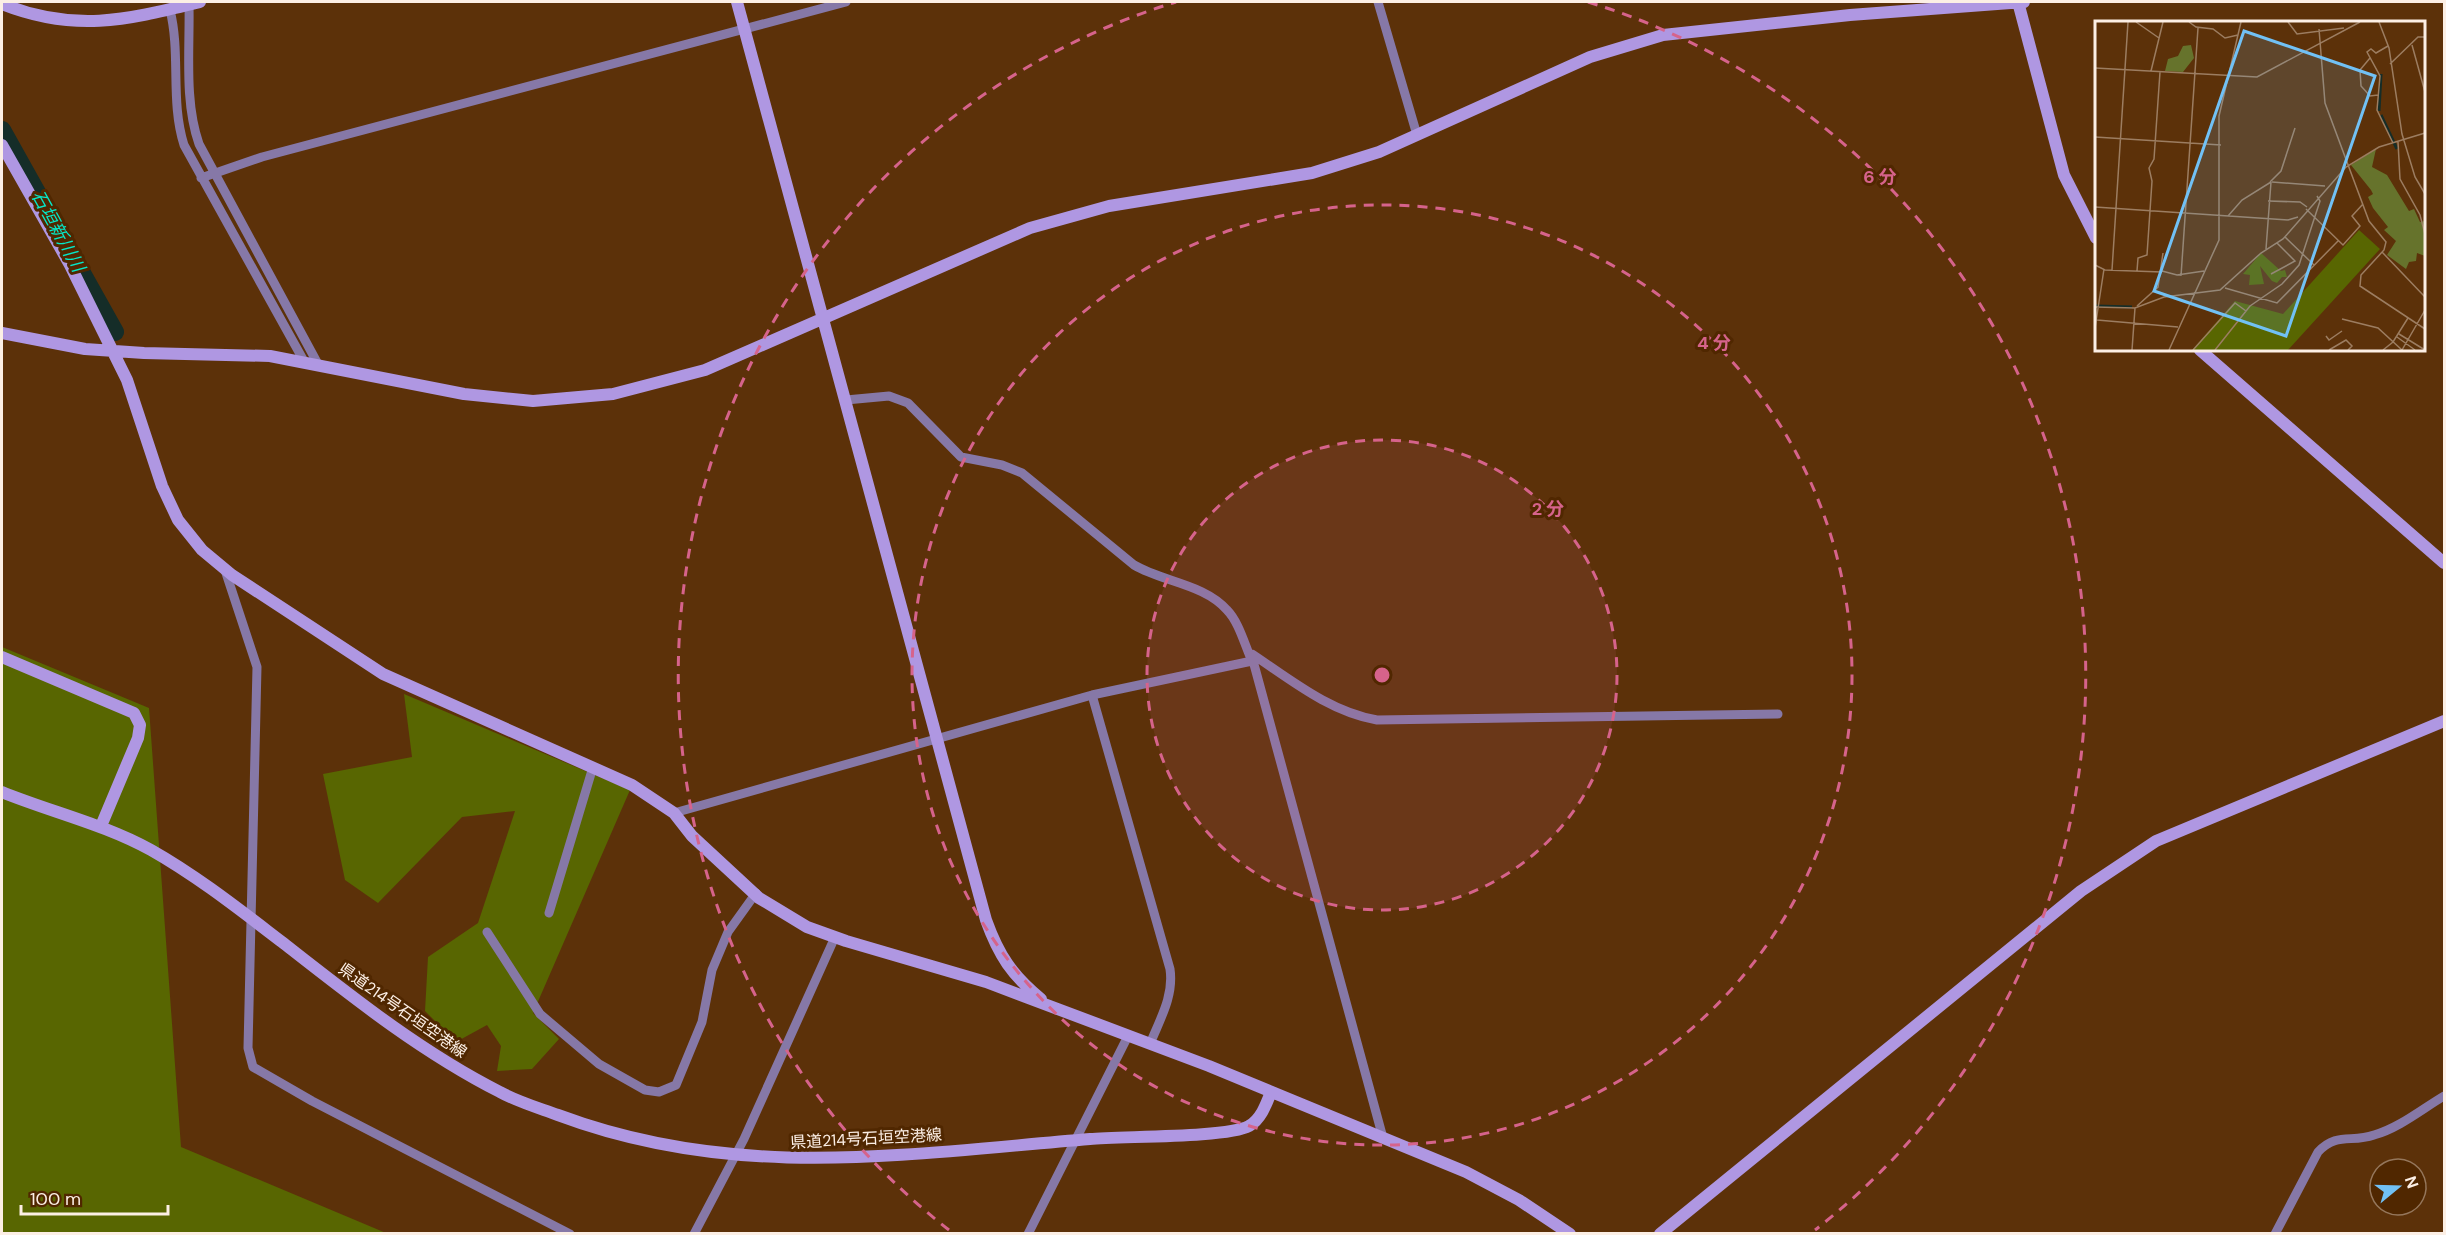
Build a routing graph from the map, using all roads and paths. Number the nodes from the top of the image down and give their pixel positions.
1 (737, 2) edge
2 (846, 2) edge
3 (1378, 2) edge
4 (2020, 2) edge
5 (2, 4) edge
6 (183, 5) edge
7 (745, 29) junction
8 (1417, 135) junction
9 (2, 145) edge
10 (214, 172) junction
11 (201, 178) junction
12 (2095, 234) edge
13 (825, 319) junction
14 (2, 333) edge
15 (112, 351) junction
16 (2201, 351) edge
17 (305, 363) junction
18 (319, 366) junction
19 (846, 400) junction
20 (2445, 563) edge
21 (225, 568) junction
22 (2, 657) edge
23 (1252, 658) junction
24 (1092, 695) junction
25 (1778, 714) dead end
26 (2445, 721) edge
27 (936, 739) junction
28 (593, 766) junction
29 (2, 792) edge
30 (674, 813) junction
31 (102, 826) junction
32 (756, 893) junction
33 (549, 913) dead end
34 (249, 917) junction
35 (486, 932) dead end
36 (835, 937) junction
37 (1049, 1006) junction
38 (1128, 1036) junction
39 (1150, 1044) junction
40 (1271, 1092) junction
41 (2445, 1096) edge
42 (1383, 1138) junction
43 (1075, 1140) junction
44 (735, 1156) junction
45 (570, 1233) edge
46 (694, 1233) edge
47 (1028, 1233) edge
48 (1570, 1233) edge
49 (1660, 1233) edge
50 (2275, 1233) edge

1 - 7 street
2 - 7 street
3 - 8 street
4 - 8 street
4 - 12 street
5 - 6 street
6 - 10 street
6 - 11 street
7 - 10 street
7 - 13 street
8 - 13 street
9 - 15 street
10 - 11 street
10 - 18 street
11 - 17 street
13 - 18 street
13 - 19 street
14 - 15 street
15 - 17 street
15 - 21 street
16 - 20 street
17 - 18 street
19 - 23 street
19 - 27 street
21 - 28 street
21 - 34 street
22 - 31 street
23 - 24 street
23 - 25 street
23 - 42 street
24 - 27 street
24 - 39 street
26 - 49 street
27 - 30 street
27 - 37 street
28 - 30 street
28 - 33 street
29 - 31 street, 県道214号石垣空港線
30 - 32 street
31 - 34 street, 県道214号石垣空港線
32 - 35 street
32 - 36 street
34 - 44 street, 県道214号石垣空港線
34 - 45 street
36 - 37 street
36 - 44 street
37 - 38 street
38 - 39 street
38 - 43 street
39 - 40 street
40 - 42 street
40 - 43 street, 県道214号石垣空港線
41 - 50 street
42 - 48 street
43 - 44 street, 県道214号石垣空港線
43 - 47 street
44 - 46 street

